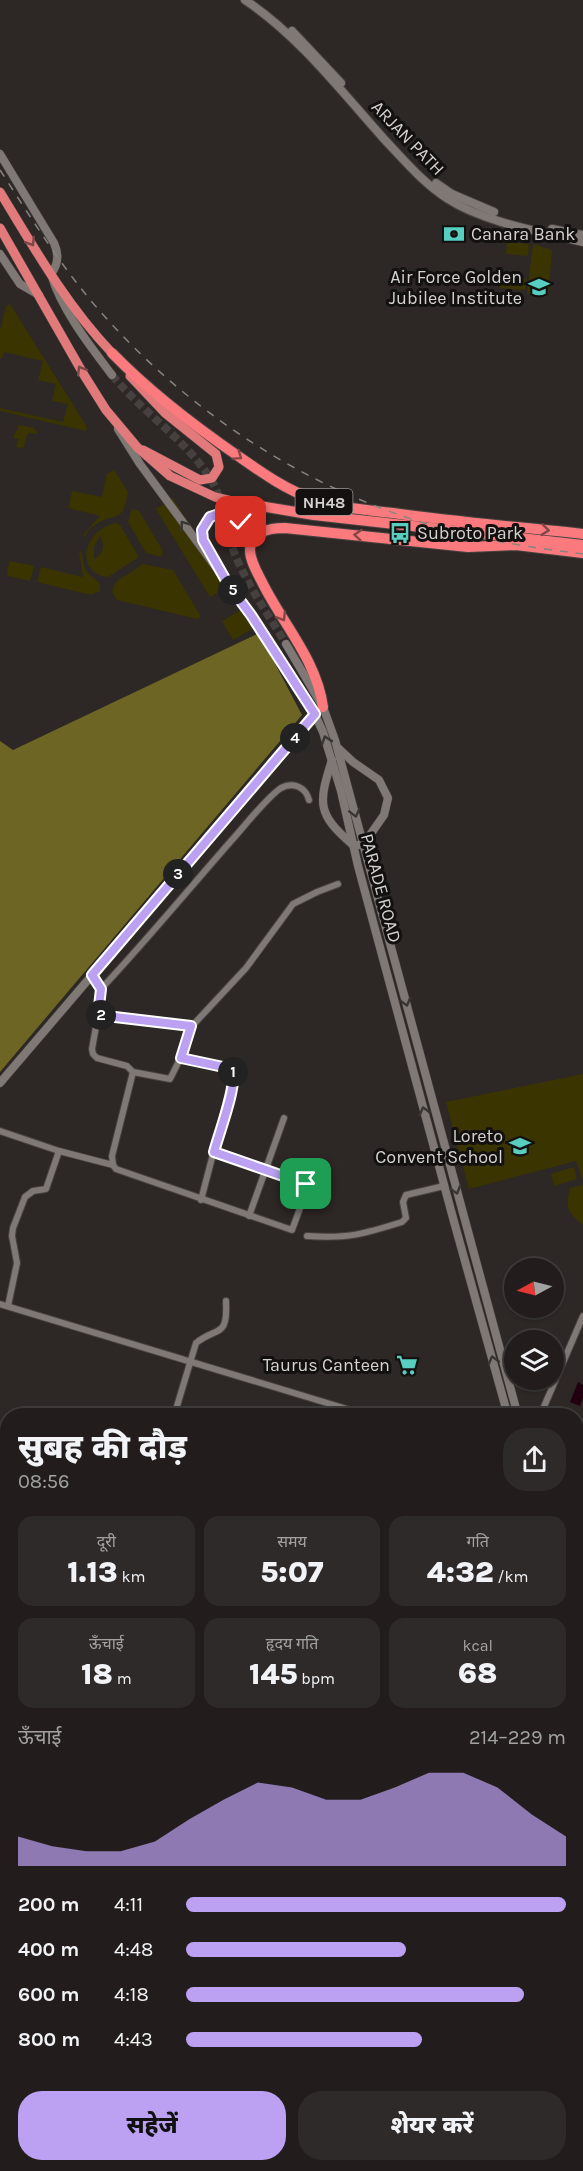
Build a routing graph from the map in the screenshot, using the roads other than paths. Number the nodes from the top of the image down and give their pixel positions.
1 (244, 0) edge
2 (251, 0) edge
3 (0, 154) edge
4 (0, 192) edge
5 (0, 228) edge
6 (583, 234) edge
7 (583, 242) edge
8 (0, 254) edge
9 (51, 274) junction
10 (39, 295) junction
11 (115, 356) junction
12 (112, 375) tunnel mouth
13 (113, 419) junction
14 (136, 447) junction
15 (236, 502) joint
16 (583, 534) edge
17 (250, 545) junction
18 (583, 545) edge
19 (583, 553) edge
20 (228, 584) junction
21 (286, 644) tunnel mouth
22 (319, 711) junction
23 (337, 747) junction
24 (332, 759) junction
25 (309, 800) dead end
26 (363, 844) junction
27 (353, 845) junction
28 (338, 884) dead end
29 (92, 975) junction
30 (101, 989) junction
31 (98, 1015) junction
32 (191, 1026) junction
33 (418, 1046) junction
34 (408, 1048) junction
35 (181, 1058) junction
36 (133, 1072) junction
37 (0, 1083) edge
38 (284, 1118) dead end
39 (0, 1131) edge
40 (59, 1151) junction
41 (214, 1152) junction
42 (113, 1165) junction
43 (266, 1169) junction
44 (444, 1186) junction
45 (201, 1200) junction
46 (249, 1216) junction
47 (307, 1236) dead end
48 (226, 1301) dead end
49 (0, 1304) edge
50 (8, 1306) junction
51 (583, 1316) edge
52 (191, 1361) junction
53 (176, 1408) edge
54 (336, 1408) edge
55 (506, 1408) edge
56 (516, 1408) edge
57 (543, 1408) edge

1 - 7 main road, ARJAN PATH
2 - 6 main road, ARJAN PATH
3 - 9 street
4 -> 9 highway, NH48
5 - 10 highway, NH48
8 - 10 street
9 - 11 highway, NH48
9 - 12 street
13 -> 10 highway, NH48
11 - 14 highway
11 -> 16 highway, NH48
13 - 14 highway, NH48
20 -> 13 street, PARADE ROAD
14 - 15 highway, NH48
15 - 18 highway, NH48
19 -> 17 highway
17 - 20 street
17 -> 22 highway
20 - 22 street, PARADE ROAD
21 - 22 street, PARADE ROAD
22 - 23 street, PARADE ROAD
24 -> 22 street, PARADE ROAD
22 - 29 street
23 -> 26 street, PARADE ROAD
23 - 26 street
24 - 27 street, PARADE ROAD
24 - 27 street
25 - 30 street
26 - 27 street
26 -> 33 street, PARADE ROAD
27 - 34 street, PARADE ROAD
28 - 32 street
29 - 30 street
29 - 37 street
30 - 31 street
31 - 32 street
31 - 36 street
32 - 35 street
33 - 34 street
33 -> 56 street, PARADE ROAD
44 -> 34 street, PARADE ROAD
35 - 36 street
35 - 41 street
36 - 42 street
38 - 43 street
39 - 40 street
40 - 42 street
40 - 50 street
41 - 43 street
41 - 45 street
42 - 45 street
43 - 46 street
43 - 46 street
44 - 47 street
55 -> 44 street, PARADE ROAD
45 - 46 street
48 - 52 street
49 - 50 street
50 - 52 street
51 - 57 street
52 - 53 street
52 - 54 street

